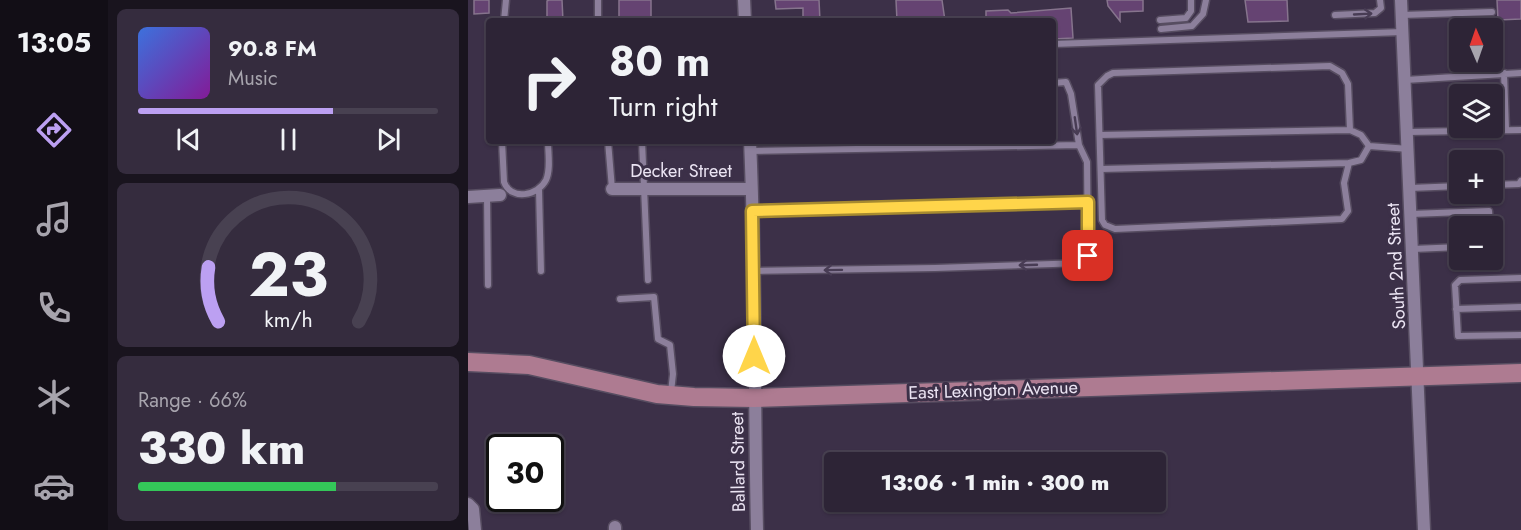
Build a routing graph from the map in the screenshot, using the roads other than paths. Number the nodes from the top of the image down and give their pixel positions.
1 (506, 0) edge
2 (598, 0) edge
3 (744, 0) edge
4 (1191, 0) edge
5 (1206, 0) edge
6 (1380, 0) edge
7 (1401, 0) edge
8 (1492, 12) dead end
9 (1335, 15) dead end
10 (1402, 15) junction
11 (504, 18) edge
12 (598, 18) edge
13 (745, 18) edge
14 (1160, 20) dead end
15 (1161, 29) dead end
16 (1403, 32) junction
17 (1056, 44) edge
18 (1521, 73) edge
19 (1504, 74) junction
20 (1405, 80) junction
21 (1056, 83) edge
22 (1506, 129) junction
23 (1350, 130) junction
24 (1521, 130) edge
25 (1408, 132) junction
26 (1100, 135) junction
27 (502, 144) edge
28 (548, 144) edge
29 (608, 144) edge
30 (642, 144) edge
31 (1079, 145) junction
32 (750, 146) edge
33 (1369, 146) junction
34 (1408, 149) junction
35 (1348, 163) junction
36 (1101, 169) junction
37 (1521, 181) edge
38 (1503, 185) edge
39 (1449, 186) edge
40 (1410, 188) junction
41 (612, 189) joint
42 (644, 189) junction
43 (751, 189) junction
44 (539, 190) junction
45 (494, 196) joint
46 (468, 197) edge
47 (1088, 202) junction
48 (752, 211) junction
49 (1411, 214) junction
50 (1489, 216) edge
51 (1449, 247) edge
52 (1413, 249) junction
53 (541, 271) dead end
54 (754, 271) junction
55 (1521, 278) edge
56 (648, 280) dead end
57 (488, 285) dead end
58 (620, 299) dead end
59 (1521, 307) edge
60 (1456, 309) junction
61 (1521, 335) edge
62 (468, 362) edge
63 (1521, 373) edge
64 (1419, 376) junction
65 (671, 395) junction
66 (754, 398) junction
67 (468, 504) edge
68 (475, 524) edge
69 (757, 530) edge
70 (1424, 530) edge

1 - 11 lane
2 - 12 lane
3 - 13 street
4 - 14 lane
5 - 15 lane
9 -> 6 lane
7 - 10 street, South 2nd Street
8 - 10 lane
10 - 16 street, South 2nd Street
16 - 17 lane
16 - 20 street, South 2nd Street
18 - 19 lane
19 - 20 lane
19 - 22 lane
20 - 25 street, South 2nd Street
21 -> 31 lane
22 - 24 lane
22 - 25 lane
23 - 26 lane
23 - 26 lane
23 - 33 lane
25 - 34 street, South 2nd Street
26 - 36 lane
27 - 44 lane
28 - 44 lane
29 - 41 lane
30 - 42 lane
31 - 32 lane
31 - 47 lane
32 - 43 street, Ballard Street
33 - 34 lane
33 - 35 lane
34 - 40 street, South 2nd Street
35 - 36 lane
35 - 36 lane
37 - 38 lane
39 - 40 lane
40 - 49 street, South 2nd Street
41 - 42 street, Decker Street
42 - 43 street, Decker Street
42 - 56 lane
43 - 48 street, Ballard Street
44 - 53 lane
45 - 46 street
45 - 57 lane
47 - 48 lane
47 -> 54 lane
48 - 54 street, Ballard Street
49 - 50 lane
49 - 52 street, South 2nd Street
51 - 52 lane
52 - 64 street, South 2nd Street
54 - 66 street, Ballard Street
55 - 60 lane
58 - 65 lane
59 - 60 lane
60 - 61 lane
62 - 65 street, East Lexington Avenue
63 - 64 street, East Lexington Avenue
64 - 66 street, East Lexington Avenue
64 - 70 street, South 2nd Street
65 - 66 street, East Lexington Avenue
66 - 69 street, Ballard Street
67 - 68 street

